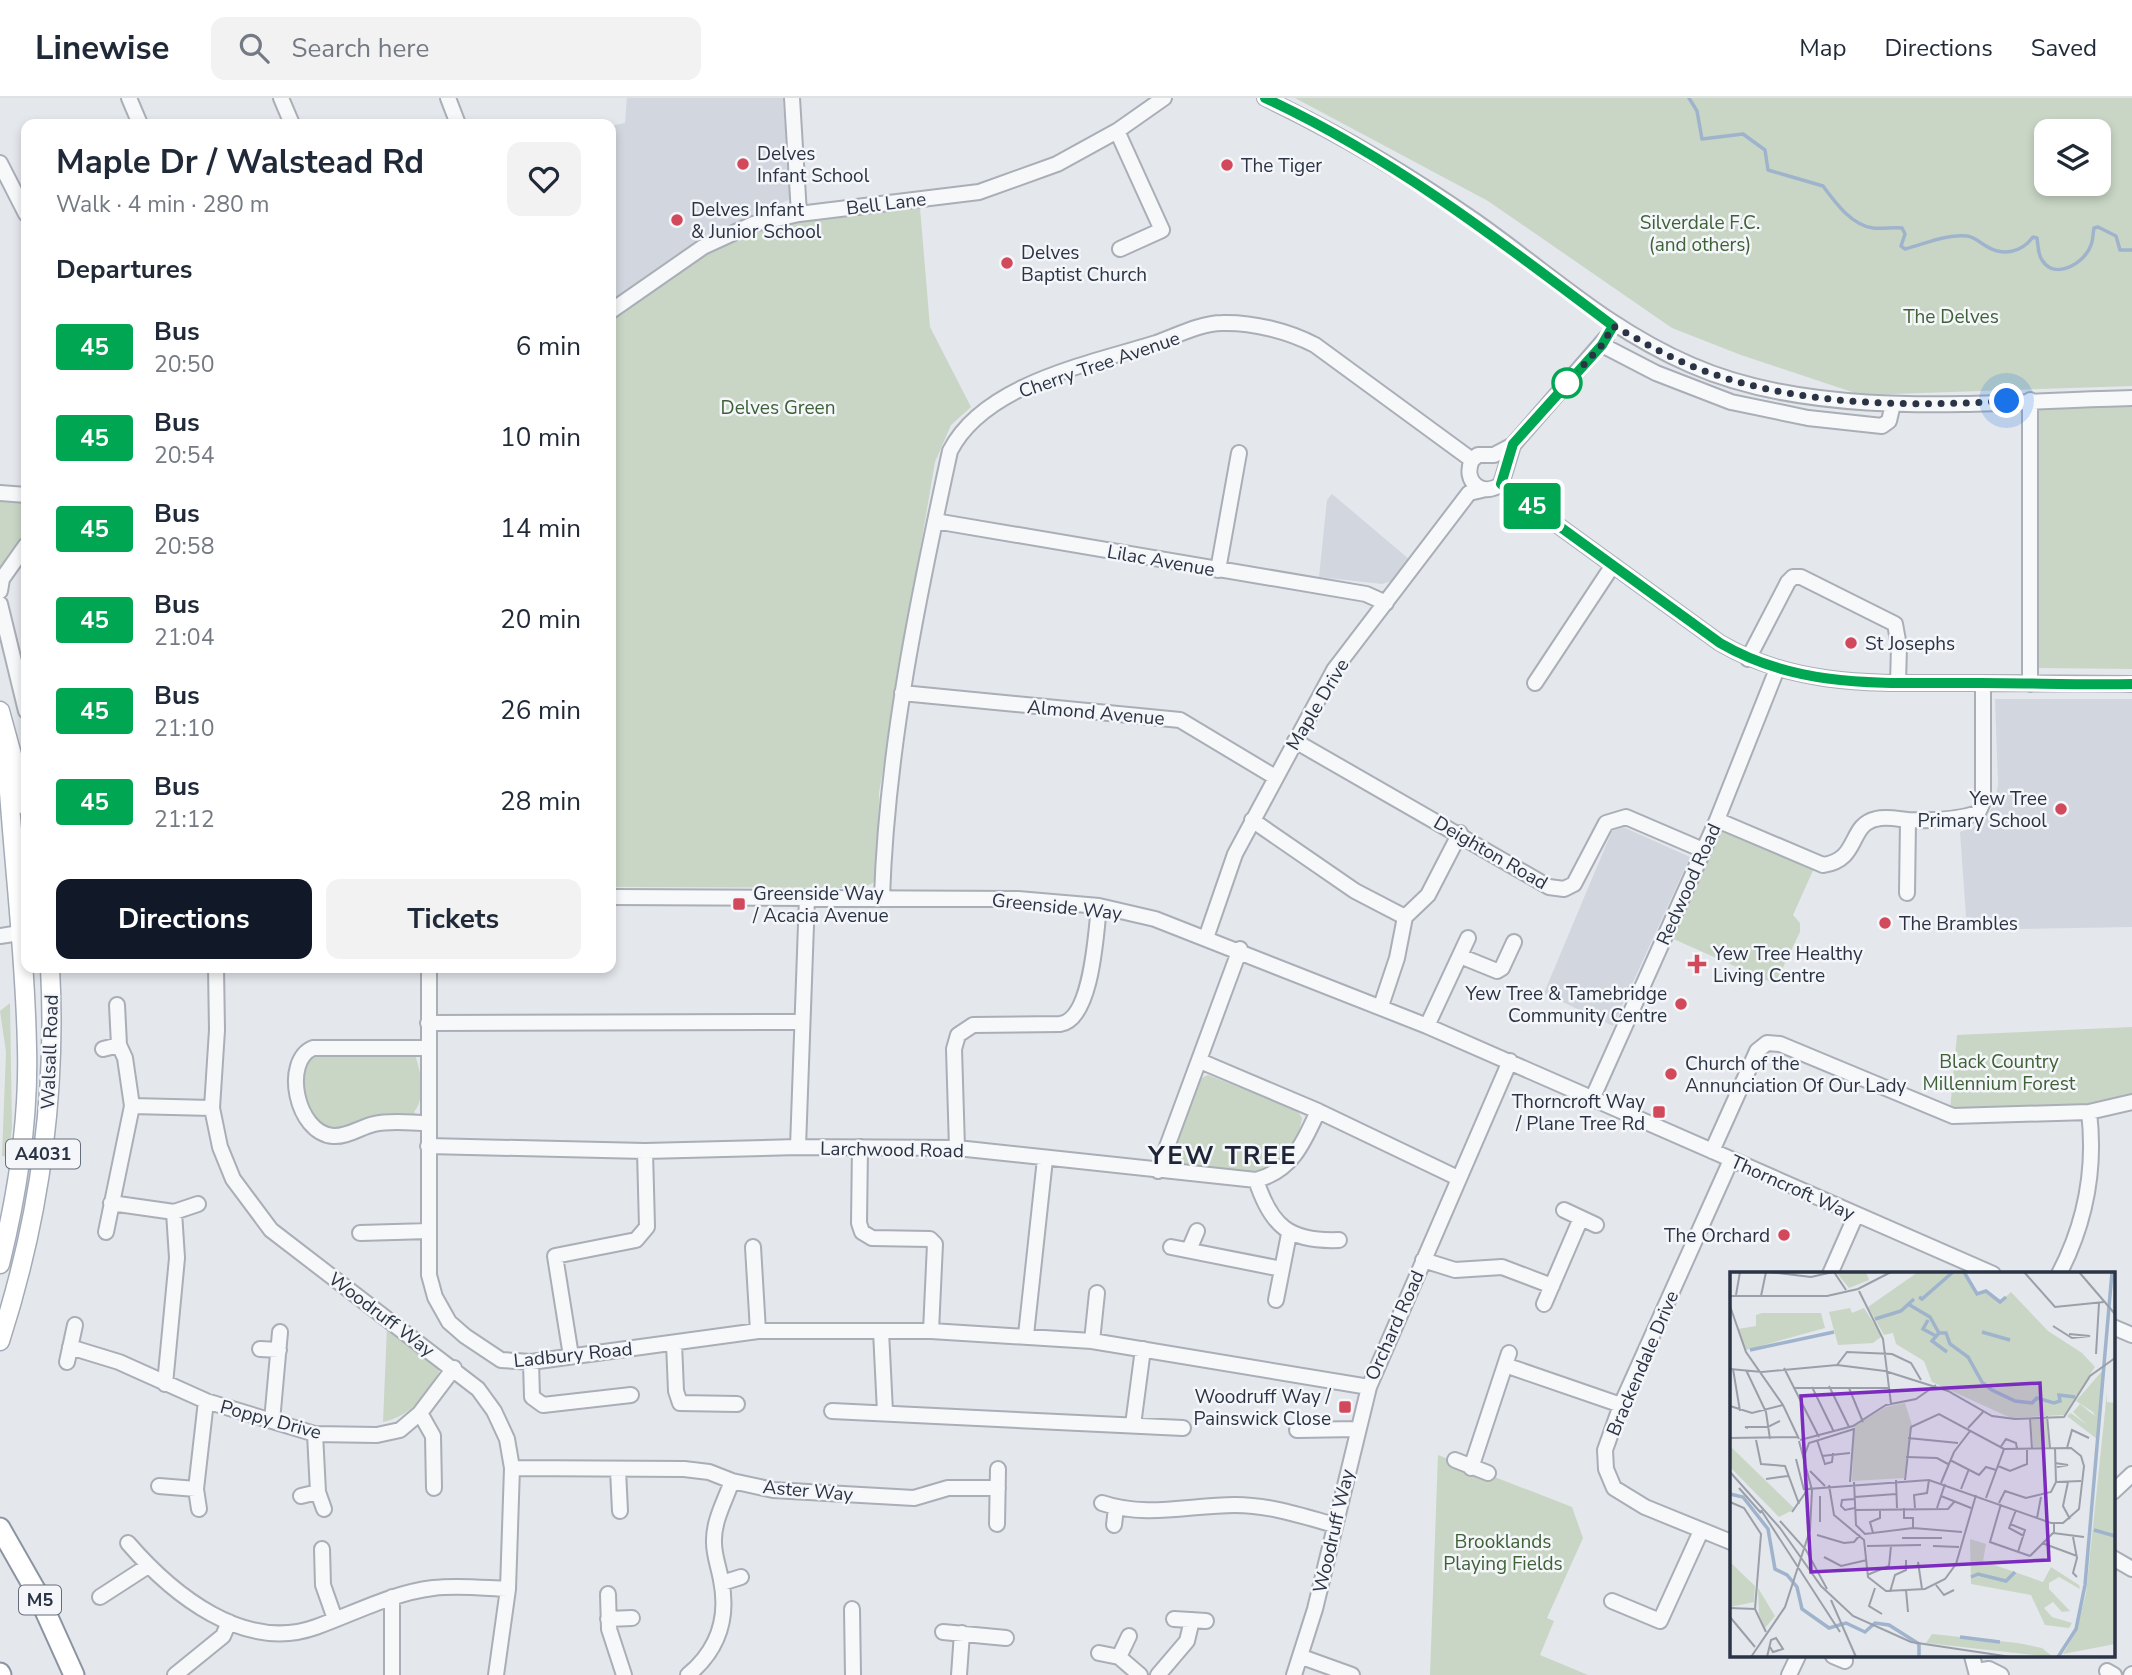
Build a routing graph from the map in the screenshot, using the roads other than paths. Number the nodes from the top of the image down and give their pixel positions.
1 (129, 98) edge
2 (281, 98) edge
3 (448, 98) edge
4 (792, 98) edge
5 (1164, 98) edge
6 (1265, 98) edge
7 (138, 119) edge
8 (290, 119) edge
9 (456, 119) edge
10 (1117, 131) junction
11 (0, 163) edge
12 (21, 204) edge
13 (799, 214) junction
14 (1120, 249) dead end
15 (616, 308) edge
16 (1613, 326) junction
17 (1602, 345) junction
18 (2132, 398) edge
19 (2031, 400) junction
20 (1893, 404) junction
21 (1513, 444) junction
22 (1239, 453) dead end
23 (1494, 455) junction
24 (1472, 460) junction
25 (1505, 467) junction
26 (1501, 484) junction
27 (1476, 491) junction
28 (0, 493) edge
29 (21, 495) edge
30 (935, 521) junction
31 (21, 550) edge
32 (1613, 565) junction
33 (1218, 570) junction
34 (0, 591) edge
35 (1386, 603) junction
36 (0, 604) edge
37 (1748, 659) junction
38 (1777, 669) junction
39 (1535, 683) dead end
40 (1898, 683) junction
41 (1983, 683) junction
42 (2030, 684) junction
43 (2132, 684) edge
44 (21, 690) edge
45 (902, 693) junction
46 (0, 711) edge
47 (5, 730) junction
48 (1295, 741) junction
49 (1275, 778) junction
50 (21, 788) edge
51 (1252, 820) junction
52 (1717, 820) junction
53 (1908, 820) junction
54 (1460, 833) junction
55 (1703, 850) junction
56 (1908, 873) junction
57 (1892, 875) dead end
58 (1907, 894) dead end
59 (616, 897) edge
60 (807, 897) junction
61 (882, 897) junction
62 (1099, 906) junction
63 (21, 916) edge
64 (1405, 917) junction
65 (0, 936) edge
66 (1206, 938) junction
67 (1468, 938) dead end
68 (21, 939) edge
69 (1514, 942) dead end
70 (1240, 950) junction
71 (1460, 956) junction
72 (24, 973) edge
73 (50, 973) edge
74 (216, 973) edge
75 (429, 973) edge
76 (117, 1005) dead end
77 (1381, 1006) junction
78 (801, 1022) junction
79 (428, 1023) junction
80 (1427, 1026) junction
81 (119, 1045) junction
82 (427, 1048) junction
83 (103, 1049) dead end
84 (1510, 1061) junction
85 (1200, 1062) junction
86 (1593, 1097) junction
87 (2132, 1102) edge
88 (132, 1106) junction
89 (212, 1108) junction
90 (1318, 1111) junction
91 (2089, 1112) junction
92 (428, 1123) junction
93 (428, 1146) junction
94 (798, 1147) junction
95 (860, 1147) junction
96 (957, 1148) junction
97 (645, 1151) junction
98 (1712, 1151) junction
99 (1045, 1159) junction
100 (1731, 1160) junction
101 (1158, 1171) junction
102 (1458, 1178) junction
103 (1256, 1180) junction
104 (111, 1203) junction
105 (198, 1204) dead end
106 (1564, 1210) dead end
107 (174, 1212) junction
108 (1856, 1215) junction
109 (1581, 1218) junction
110 (1596, 1225) dead end
111 (429, 1231) junction
112 (1196, 1231) dead end
113 (106, 1232) dead end
114 (359, 1233) dead end
115 (1290, 1234) junction
116 (1339, 1240) dead end
117 (753, 1247) dead end
118 (1171, 1247) dead end
119 (1189, 1250) junction
120 (1423, 1260) junction
121 (0, 1265) edge
122 (1282, 1269) junction
123 (1831, 1272) edge
124 (1988, 1272) edge
125 (2060, 1272) edge
126 (1552, 1286) junction
127 (8, 1289) edge
128 (1097, 1293) dead end
129 (1276, 1300) dead end
130 (1544, 1304) dead end
131 (75, 1325) dead end
132 (2114, 1327) edge
133 (758, 1331) junction
134 (881, 1331) junction
135 (931, 1331) junction
136 (280, 1332) dead end
137 (1026, 1335) junction
138 (2132, 1335) edge
139 (0, 1340) edge
140 (1092, 1341) junction
141 (674, 1343) junction
142 (70, 1347) junction
143 (260, 1349) dead end
144 (1143, 1349) junction
145 (279, 1350) junction
146 (571, 1356) junction
147 (67, 1362) dead end
148 (531, 1362) junction
149 (454, 1368) junction
150 (165, 1384) junction
151 (1369, 1387) junction
152 (631, 1395) dead end
153 (206, 1401) junction
154 (737, 1404) dead end
155 (1621, 1405) junction
156 (832, 1410) dead end
157 (885, 1412) junction
158 (420, 1413) junction
159 (272, 1421) junction
160 (1133, 1424) junction
161 (1183, 1428) dead end
162 (1357, 1429) junction
163 (1297, 1430) dead end
164 (316, 1434) junction
165 (1455, 1460) dead end
166 (512, 1468) junction
167 (1471, 1468) junction
168 (998, 1469) dead end
169 (618, 1470) junction
170 (1488, 1473) dead end
171 (2132, 1474) edge
172 (732, 1481) junction
173 (159, 1486) dead end
174 (434, 1488) dead end
175 (998, 1488) junction
176 (196, 1489) junction
177 (2114, 1491) edge
178 (318, 1492) junction
179 (301, 1496) dead end
180 (199, 1509) dead end
181 (324, 1510) dead end
182 (620, 1511) dead end
183 (997, 1524) dead end
184 (1114, 1525) dead end
185 (1335, 1525) junction
186 (0, 1528) edge
187 (1701, 1531) junction
188 (1730, 1542) edge
189 (128, 1543) dead end
190 (322, 1549) dead end
191 (2114, 1559) edge
192 (148, 1566) junction
193 (2132, 1569) edge
194 (741, 1577) dead end
195 (722, 1583) junction
196 (508, 1589) junction
197 (608, 1594) dead end
198 (100, 1597) dead end
199 (393, 1597) junction
200 (1612, 1601) dead end
201 (852, 1609) dead end
202 (632, 1618) dead end
203 (335, 1619) junction
204 (608, 1619) junction
205 (1174, 1619) dead end
206 (229, 1622) junction
207 (943, 1632) dead end
208 (962, 1633) junction
209 (838, 1636) dead end
210 (854, 1636) junction
211 (1129, 1636) dead end
212 (1006, 1638) dead end
213 (1099, 1654) dead end
214 (1119, 1657) junction
215 (1302, 1657) junction
216 (1797, 1658) edge
217 (191, 1670) edge
218 (1977, 1673) edge
219 (74, 1675) edge
220 (175, 1675) edge
221 (391, 1675) edge
222 (496, 1675) edge
223 (624, 1675) edge
224 (688, 1675) edge
225 (853, 1675) edge
226 (959, 1675) edge
227 (1140, 1675) edge
228 (1158, 1675) edge
229 (1294, 1675) edge
230 (1352, 1675) edge
231 (1789, 1675) edge
232 (2001, 1675) edge

1 - 7 street
2 - 8 street
3 - 9 street
4 - 13 street
5 - 10 street, Bell Lane
6 - 16 street
10 - 13 street, Bell Lane
10 - 14 street
11 - 12 street
13 - 15 street, Bell Lane
16 - 17 street
16 - 20 street
17 - 20 street
17 - 21 street
18 - 19 street
19 - 20 street
19 - 42 street
21 - 23 street
21 - 25 street
22 - 33 street
23 - 24 street
23 - 25 street
24 - 27 street
24 - 30 street, Cherry Tree Avenue
25 - 26 street
26 - 27 street
26 - 32 street
27 - 35 street, Maple Drive
28 - 29 street
30 - 33 street, Lilac Avenue
30 - 45 street, Cherry Tree Avenue
31 - 34 street
32 - 37 street
32 - 39 street
33 - 35 street, Lilac Avenue
35 - 48 street, Maple Drive
36 - 44 street
37 - 38 street
37 - 40 street
38 - 40 street
38 - 52 street, Redwood Road
40 - 41 street
41 - 42 street
41 - 53 street
42 - 43 street
45 - 49 street, Almond Avenue
45 - 61 street, Cherry Tree Avenue
46 - 47 main road, A4031
47 - 50 main road, A4031
47 - 63 main road, A4031
48 - 49 street, Maple Drive
48 - 54 street, Deighton Road
49 - 51 street, Maple Drive
51 - 64 street
51 - 66 street, Maple Drive
52 - 53 street
52 - 55 street, Redwood Road
53 - 56 street
54 - 55 street, Deighton Road
54 - 64 street
55 - 86 street, Redwood Road
56 - 57 street
56 - 58 street
59 - 60 street, Greenside Way
60 - 61 street, Greenside Way
60 - 78 street
61 - 62 street, Greenside Way
62 - 66 street, Greenside Way
62 - 96 street
64 - 77 street
65 - 68 street
66 - 70 street, Greenside Way
67 - 71 street
69 - 71 street
70 - 77 street, Greenside Way
70 - 85 street
71 - 80 street
72 - 121 main road, Walsall Road / A4031
73 - 127 main road, Walsall Road / A4031
74 - 89 street, Woodruff Way
75 - 79 street, Ladbury Road
76 - 81 street
77 - 80 street, Greenside Way
78 - 79 street
78 - 94 street
79 - 82 street, Ladbury Road
80 - 84 street, Greenside Way
81 - 83 street
81 - 88 street
82 - 92 street, Ladbury Road
82 - 92 street
84 - 86 street, Greenside Way
84 - 102 street, Orchard Road
85 - 90 street
85 - 101 street
86 - 98 street, Thorncroft Way
87 - 91 street
88 - 89 street
88 - 104 street
89 - 149 street, Woodruff Way
90 - 102 street
90 - 103 street
91 - 98 street
91 - 125 street
92 - 93 street, Ladbury Road
93 - 97 street, Larchwood Road
93 - 111 street, Ladbury Road
94 - 95 street, Larchwood Road
94 - 97 street, Larchwood Road
95 - 96 street, Larchwood Road
95 - 135 street
96 - 99 street, Larchwood Road
97 - 146 street
98 - 100 street, Thorncroft Way
99 - 101 street, Larchwood Road
99 - 137 street
100 - 108 street, Thorncroft Way
100 - 155 street, Brackendale Drive
101 - 103 street, Larchwood Road
102 - 120 street, Orchard Road
103 - 115 street
104 - 107 street
104 - 113 street
105 - 107 street
106 - 109 street
107 - 150 street
108 - 123 street
108 - 124 street, Thorncroft Way
109 - 110 street
109 - 126 street
111 - 114 street
111 - 148 street, Ladbury Road
112 - 119 street
115 - 116 street
115 - 122 street
117 - 133 street
118 - 119 street
119 - 122 street
120 - 126 street
120 - 151 street, Orchard Road
122 - 129 street
126 - 130 street
127 - 139 main road, Walsall Road / A4031
128 - 140 street
131 - 142 street
132 - 138 street
133 - 134 street, Ladbury Road
133 - 141 street, Ladbury Road
134 - 135 street, Ladbury Road
134 - 157 street
135 - 137 street, Ladbury Road
136 - 145 street
137 - 140 street, Orchard Road
140 - 144 street, Orchard Road
141 - 146 street, Ladbury Road
141 - 154 street
142 - 147 street
142 - 150 street, Poppy Drive
143 - 145 street
144 - 151 street, Orchard Road
144 - 160 street
145 - 159 street
146 - 148 street, Ladbury Road
148 - 152 street
149 - 158 street, Poppy Drive
149 - 166 street, Woodruff Way
150 - 153 street, Poppy Drive
151 - 162 street, Woodruff Way
153 - 159 street, Poppy Drive
153 - 176 street
155 - 167 street
155 - 187 street, Brackendale Drive
156 - 157 street
157 - 160 street
158 - 164 street, Poppy Drive
158 - 174 street
159 - 164 street, Poppy Drive
160 - 161 street
162 - 163 street
162 - 185 street, Woodruff Way
164 - 178 street
165 - 167 street
166 - 169 street, Aster Way
166 - 196 street, Woodruff Way
167 - 170 street
168 - 175 street
169 - 172 street, Aster Way
169 - 182 street
171 - 177 street
172 - 175 street, Aster Way
172 - 195 street
173 - 176 street
175 - 183 street
176 - 180 street
178 - 179 street
178 - 181 street
184 - 185 street
185 - 215 street, Woodruff Way
186 - 219 highway, M5
187 - 188 street, Brackendale Drive
187 - 200 street
189 - 192 street
190 - 203 street
191 - 193 street
192 - 198 street
192 - 206 street
194 - 195 street
195 - 224 street
196 - 199 street
196 - 222 street, Woodruff Way
197 - 204 street
199 - 203 street
199 - 221 street
201 - 210 street
202 - 204 street
203 - 206 street
204 - 223 street
205 - 228 street
206 - 217 street
207 - 208 street
208 - 212 street
208 - 226 street
209 - 210 street
210 - 225 street
211 - 214 street
213 - 214 street
214 - 227 street
215 - 229 street, Woodruff Way
215 - 230 street
216 - 231 street
217 - 220 street
218 - 232 street

